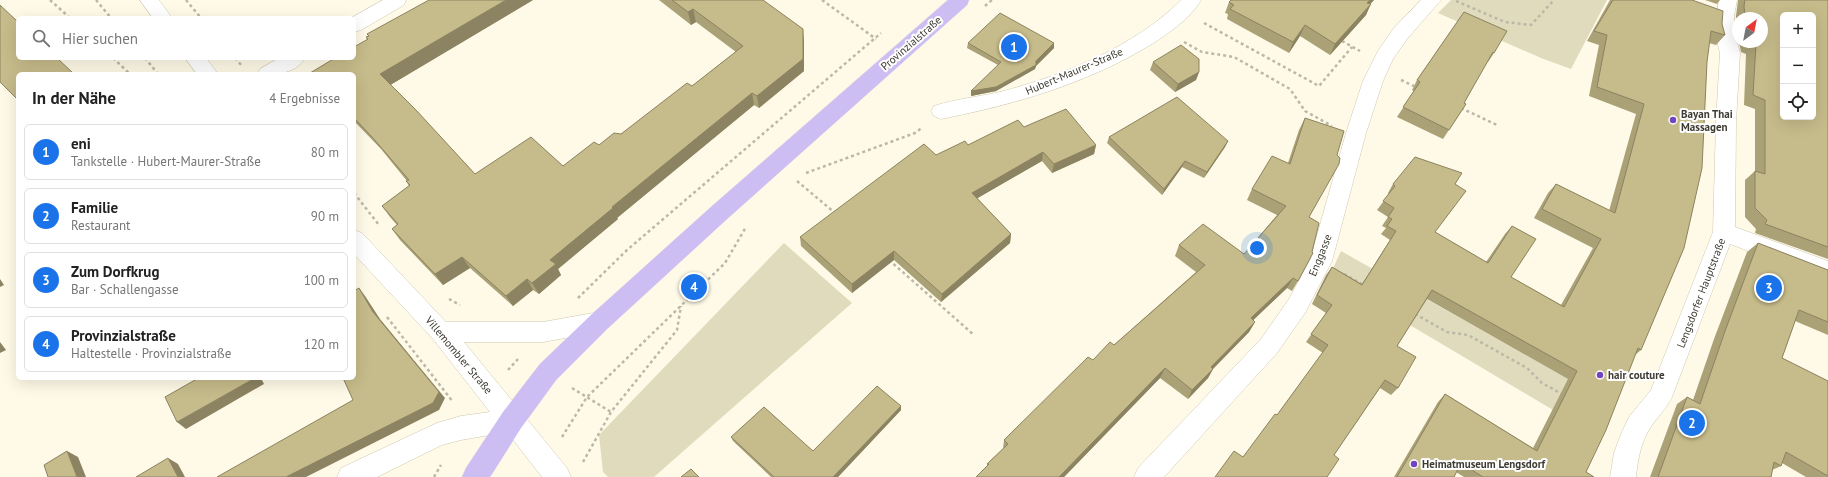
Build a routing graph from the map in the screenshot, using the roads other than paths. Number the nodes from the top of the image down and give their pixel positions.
1 (149, 0) edge
2 (398, 0) edge
3 (960, 0) edge
4 (1432, 0) edge
5 (1187, 6) edge
6 (1721, 9) edge
7 (161, 16) edge
8 (356, 24) edge
9 (197, 60) edge
10 (292, 60) edge
11 (206, 72) edge
12 (270, 72) edge
13 (941, 111) road end
14 (1724, 232) junction
15 (356, 241) edge
16 (1828, 271) edge
17 (599, 322) junction
18 (441, 332) junction
19 (512, 420) junction
20 (552, 469) edge
21 (350, 477) edge
22 (475, 477) edge
23 (1147, 477) edge
24 (1623, 477) edge

1 - 7 street
2 - 8 street
3 - 17 main road, Provinzialstraße
4 - 23 street, Enggasse
5 - 13 street, Hubert-Maurer-Straße
6 - 14 street, Lengsdorfer Hauptstraße
9 - 11 street
10 - 12 street
14 - 16 street
14 - 24 street, Lengsdorfer Hauptstraße
15 - 18 street, Villemombler Straße
17 - 18 street
17 - 19 main road, Provinzialstraße
18 - 19 street, Villemombler Straße
19 - 20 street, Villemombler Straße
19 - 21 street
19 - 22 main road, Provinzialstraße

